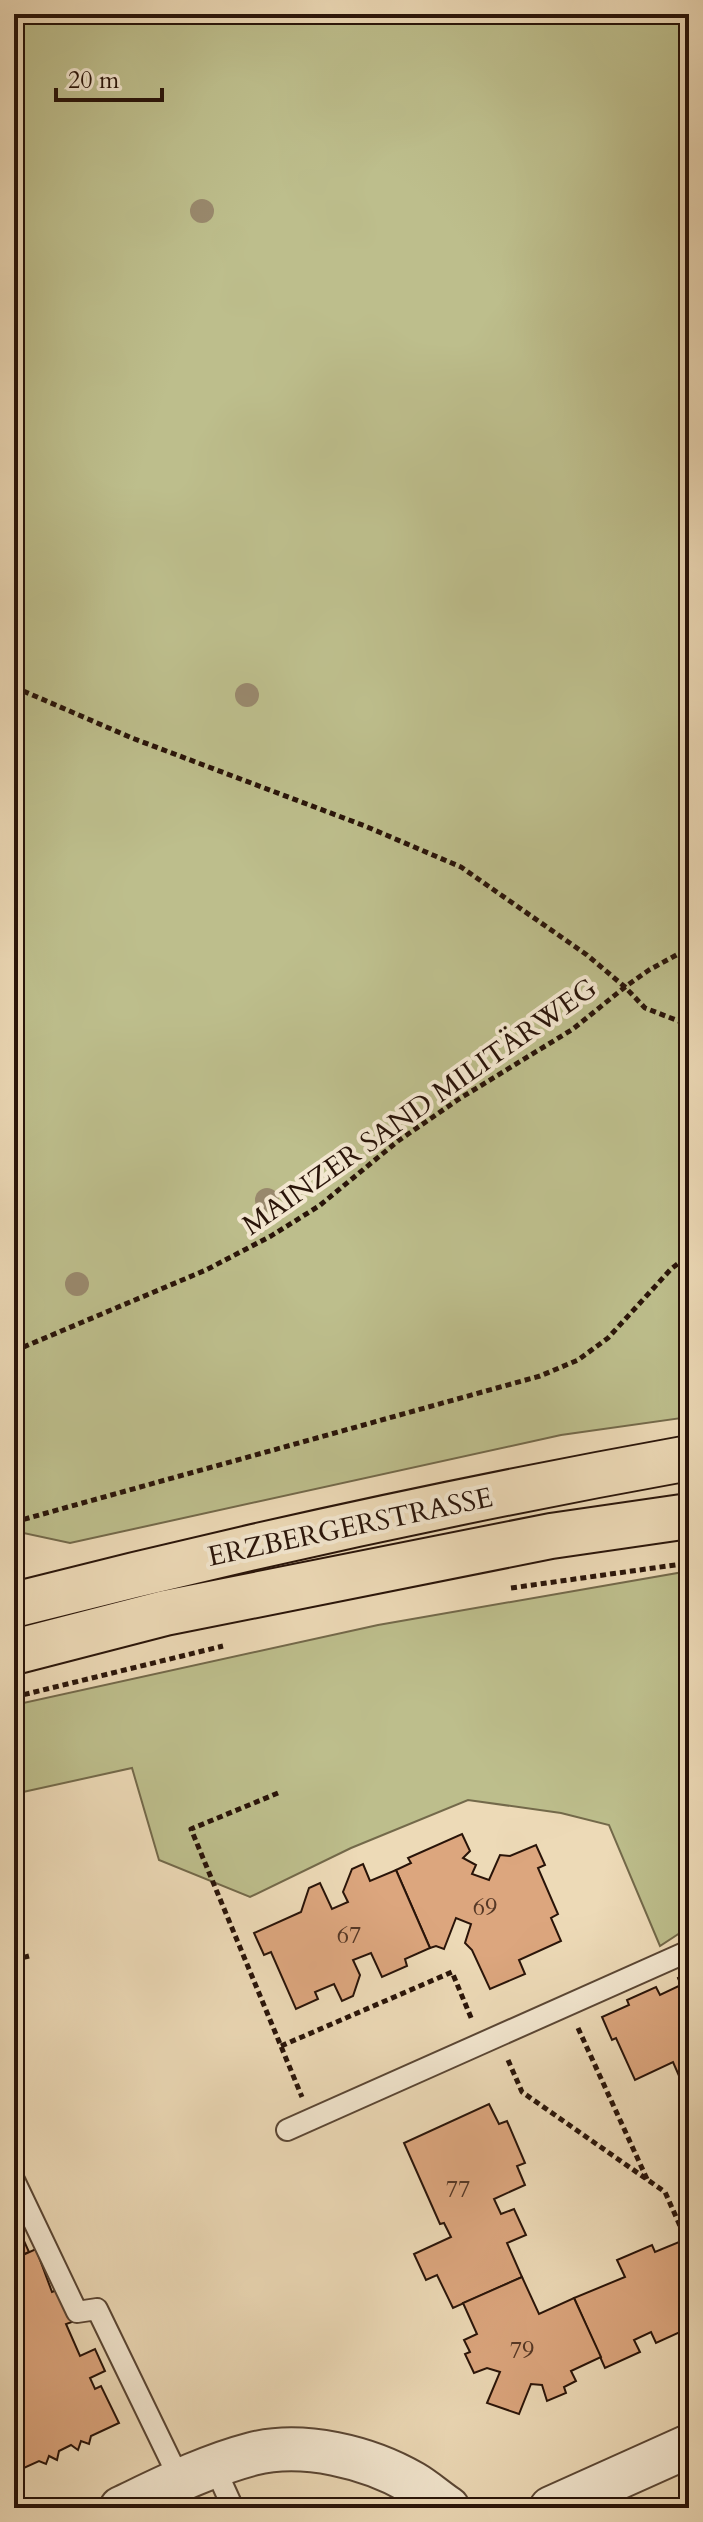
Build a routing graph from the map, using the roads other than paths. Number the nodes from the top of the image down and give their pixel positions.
1 (689, 1458) edge
2 (689, 1516) edge
3 (14, 1605) edge
4 (14, 1652) edge
5 (689, 1951) edge
6 (287, 2130) dead end
7 (14, 2180) edge
8 (689, 2446) edge
9 (197, 2473) junction
10 (121, 2508) edge
11 (233, 2508) edge
12 (448, 2508) edge
13 (551, 2508) edge

1 - 3 main road, ERZBERGERSTRASSE
2 - 4 main road, ERZBERGERSTRASSE
5 - 6 lane
7 - 9 lane
8 - 13 street
9 - 10 street
9 - 11 lane
9 - 12 street

